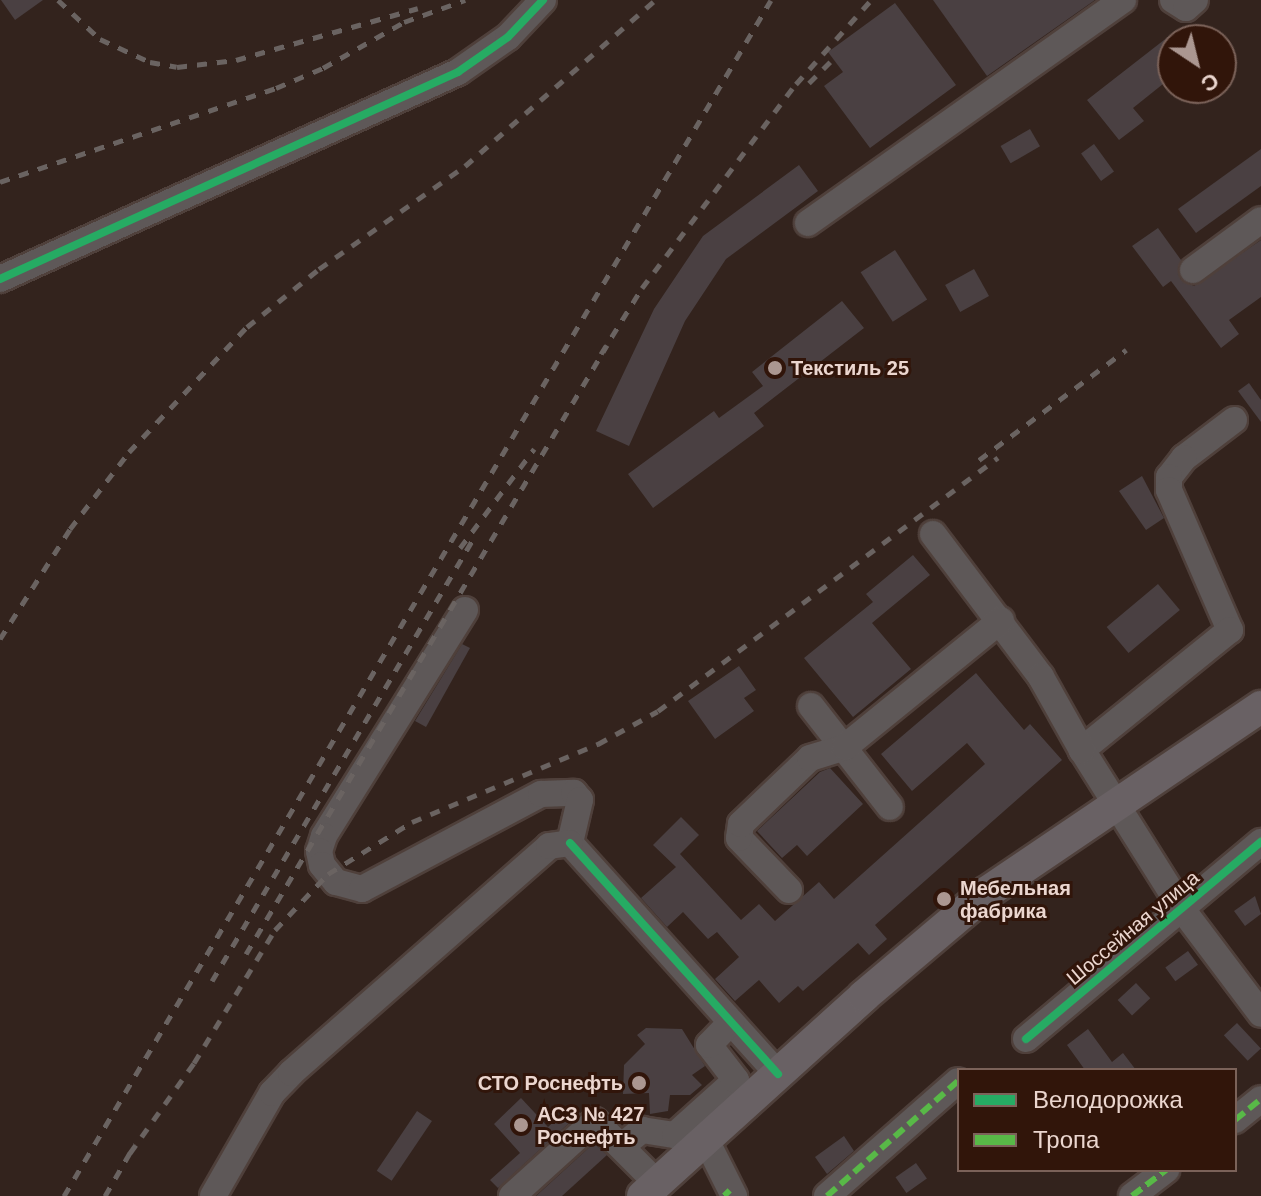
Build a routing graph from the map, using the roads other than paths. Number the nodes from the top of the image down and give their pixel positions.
1 (543, 0) edge
2 (1123, 0) edge
3 (1173, 0) edge
4 (1195, 0) edge
5 (1261, 220) edge
6 (808, 223) dead end
7 (1193, 270) dead end
8 (0, 279) edge
9 (1234, 420) dead end
10 (933, 534) dead end
11 (465, 610) dead end
12 (1001, 620) junction
13 (811, 706) dead end
14 (1261, 707) edge
15 (845, 747) junction
16 (1082, 750) junction
17 (1114, 803) junction
18 (890, 807) dead end
19 (1261, 842) edge
20 (570, 843) junction
21 (789, 890) dead end
22 (1182, 909) junction
23 (1261, 1014) edge
24 (731, 1022) junction
25 (1026, 1039) dead end
26 (778, 1074) junction
27 (957, 1082) edge
28 (1261, 1099) edge
29 (1237, 1118) edge
30 (705, 1138) junction
31 (622, 1146) junction
32 (1163, 1172) edge
33 (650, 1189) edge
34 (840, 1192) edge
35 (729, 1194) edge
36 (213, 1196) edge
37 (512, 1196) edge
38 (1132, 1196) edge

1 - 8 street
2 - 6 street
3 - 4 street
5 - 7 street
9 - 16 street
10 - 12 street
11 - 20 street
12 - 15 street
12 - 16 street
13 - 15 street
14 - 17 main road
15 - 18 street
15 - 21 street
16 - 17 street
17 - 22 street
17 - 26 main road
19 - 22 street, Шоссейная улица
20 - 24 street
20 - 36 street
22 - 23 street
22 - 25 street, Шоссейная улица
24 - 26 street
24 - 31 street
26 - 30 main road
27 - 34 street
28 - 29 street
30 - 33 main road
30 - 35 street
31 - 33 street
31 - 37 street
32 - 38 street

